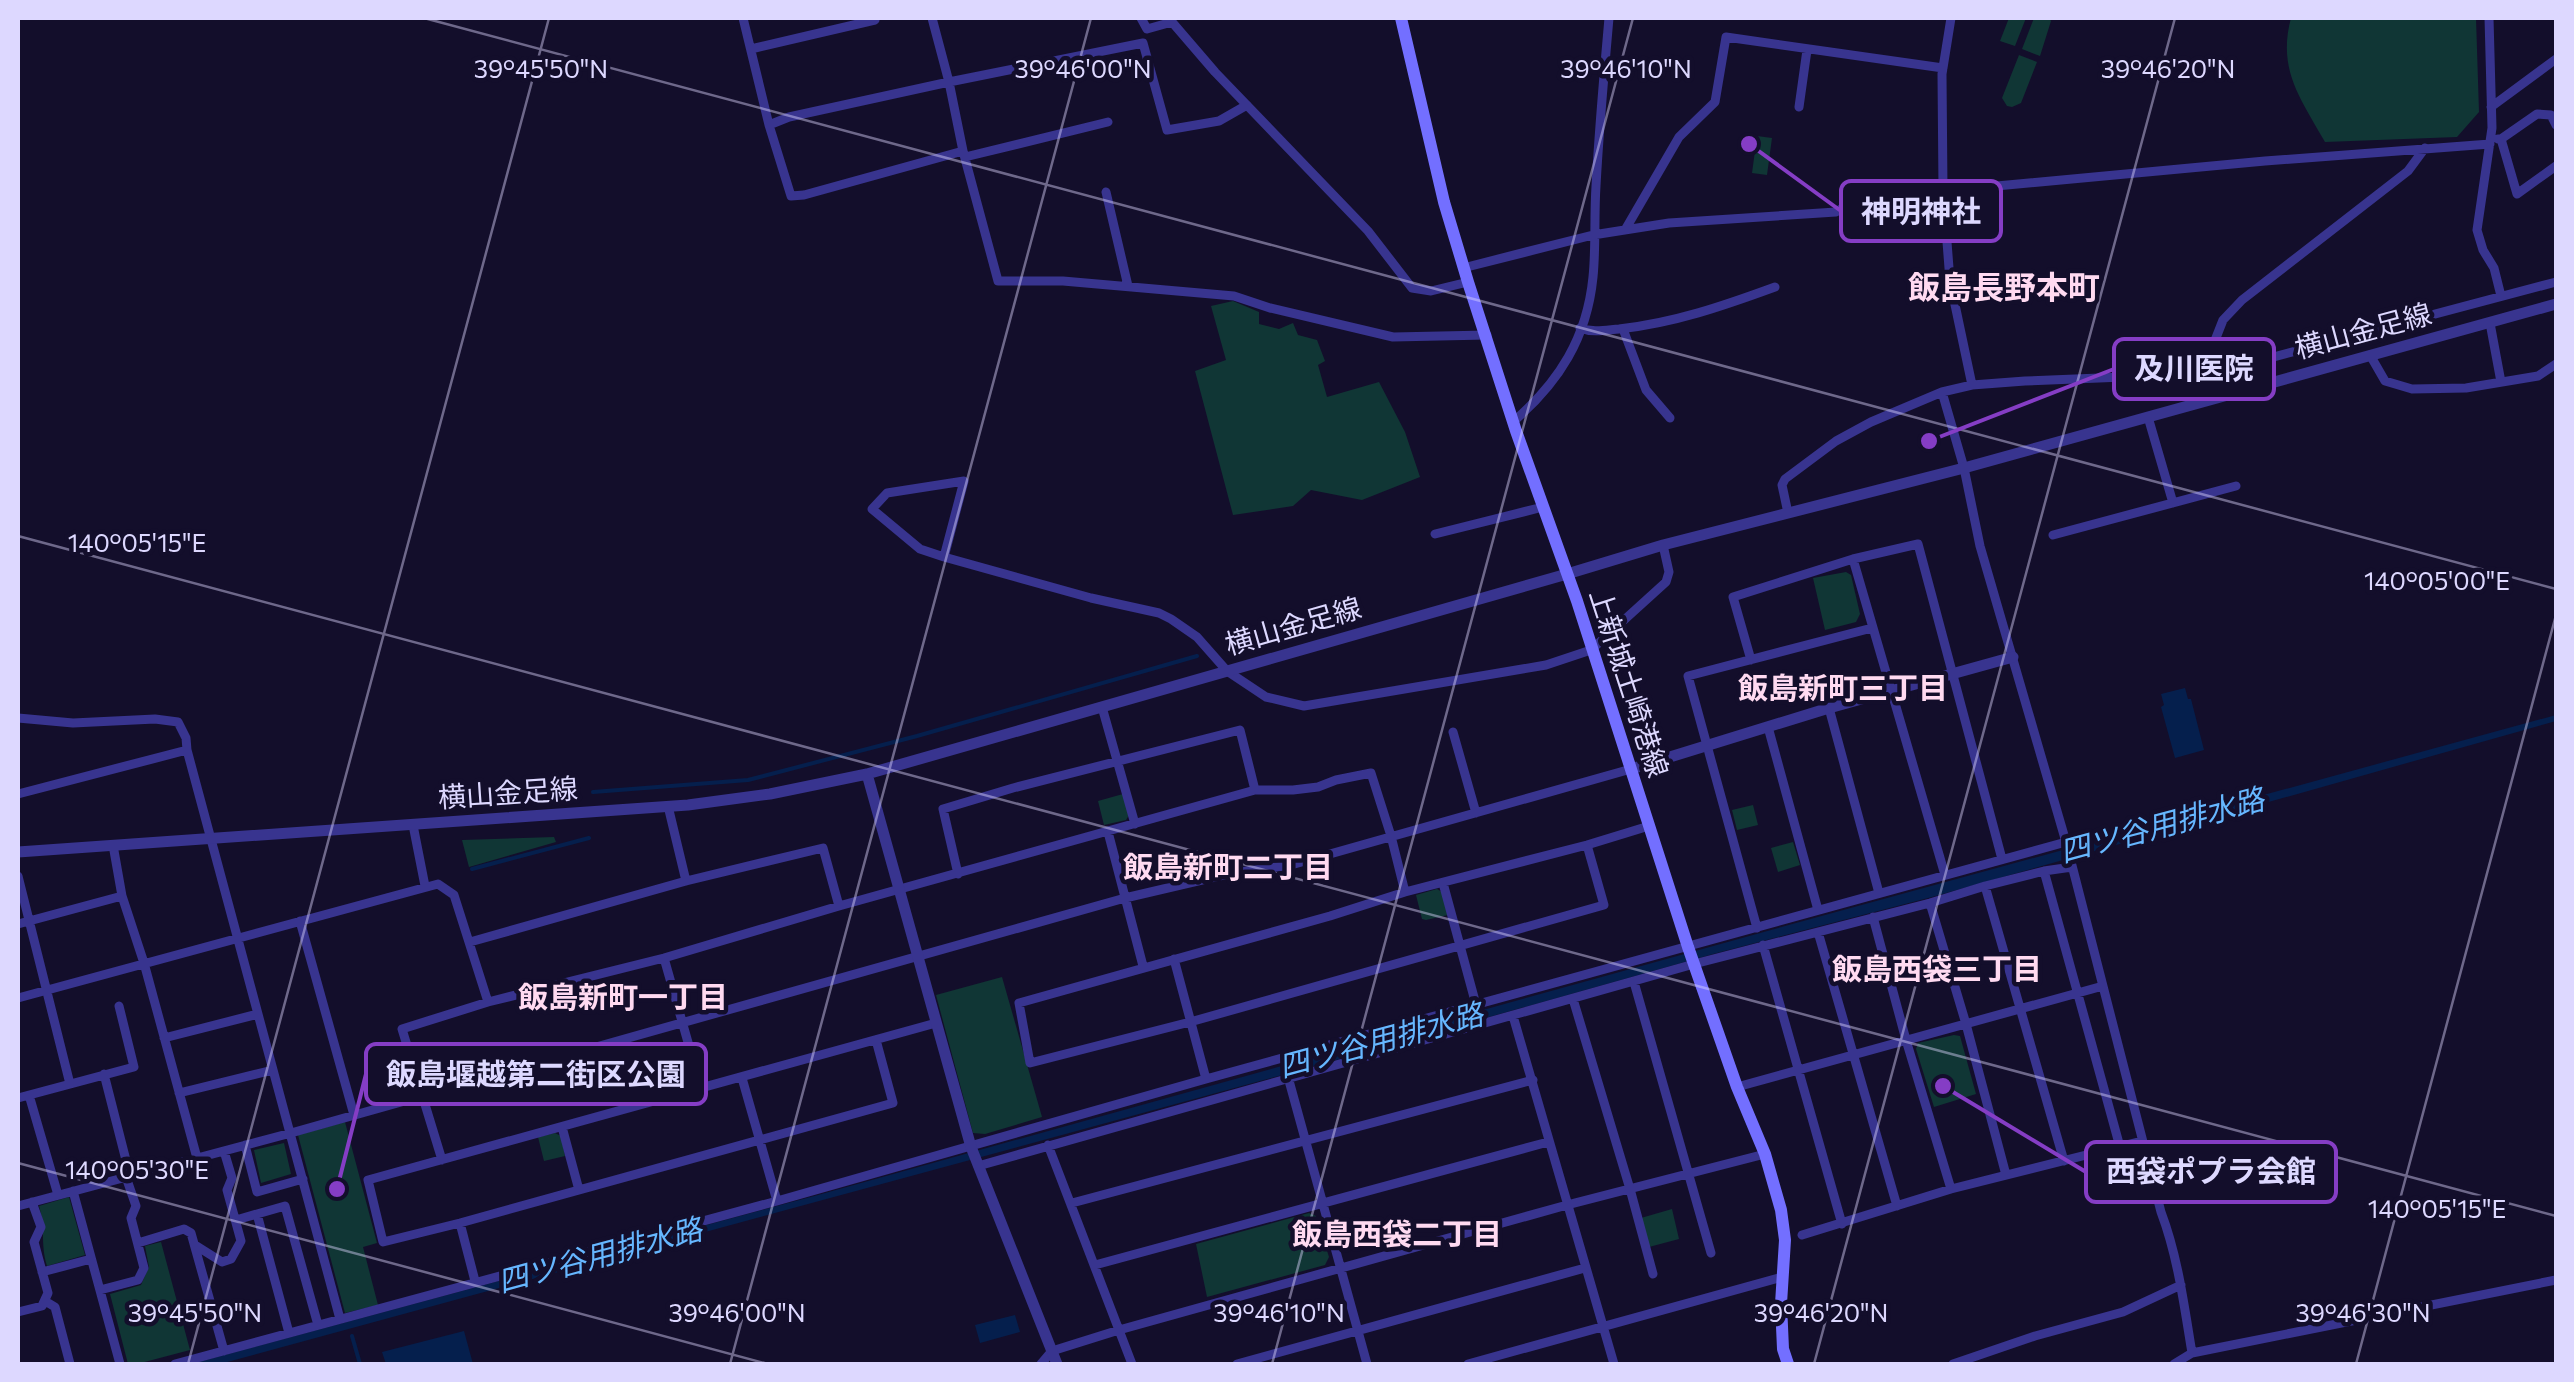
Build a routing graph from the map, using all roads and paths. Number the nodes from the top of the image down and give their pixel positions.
1 (744, 18) edge
2 (932, 18) edge
3 (1141, 18) edge
4 (1401, 18) edge
5 (1609, 18) edge
6 (1951, 18) edge
7 (2489, 18) edge
8 (875, 20) dead end
9 (751, 49) junction
10 (1807, 50) junction
11 (2556, 59) edge
12 (1943, 68) junction
13 (949, 82) junction
14 (1247, 105) junction
15 (1799, 107) dead end
16 (2491, 107) junction
17 (1108, 122) dead end
18 (769, 125) junction
19 (2556, 125) edge
20 (2494, 140) junction
21 (2425, 148) junction
22 (964, 154) junction
23 (2556, 166) edge
24 (1943, 190) junction
25 (1106, 192) dead end
26 (1624, 230) junction
27 (1593, 235) junction
28 (1463, 268) junction
29 (1468, 282) junction
30 (2556, 282) edge
31 (1128, 286) junction
32 (1774, 287) dead end
33 (2501, 296) junction
34 (2556, 304) edge
35 (2490, 322) junction
36 (1580, 328) junction
37 (1623, 328) junction
38 (1487, 335) junction
39 (2370, 355) junction
40 (2556, 364) edge
41 (2201, 376) junction
42 (2501, 382) junction
43 (1972, 385) junction
44 (1942, 392) junction
45 (2148, 417) junction
46 (1670, 418) dead end
47 (1514, 421) junction
48 (1964, 468) junction
49 (2236, 486) dead end
50 (2173, 502) junction
51 (1543, 507) junction
52 (1788, 513) junction
53 (1434, 534) dead end
54 (2053, 534) dead end
55 (1663, 545) junction
56 (944, 558) junction
57 (1853, 559) junction
58 (1567, 574) junction
59 (1872, 628) junction
60 (1591, 650) junction
61 (2013, 657) junction
62 (1751, 660) junction
63 (1227, 671) junction
64 (1952, 674) junction
65 (1892, 691) junction
66 (1102, 707) junction
67 (1829, 708) junction
68 (18, 718) edge
69 (1768, 727) junction
70 (1453, 732) dead end
71 (1706, 747) junction
72 (188, 750) junction
73 (1118, 762) junction
74 (1631, 768) junction
75 (866, 774) junction
76 (1255, 790) junction
77 (18, 794) edge
78 (668, 806) junction
79 (1476, 813) junction
80 (1136, 824) junction
81 (413, 825) junction
82 (1649, 826) junction
83 (1108, 832) junction
84 (1391, 836) junction
85 (209, 838) junction
86 (1587, 845) junction
87 (113, 846) junction
88 (18, 852) edge
89 (2069, 854) junction
90 (2002, 859) junction
91 (2044, 871) junction
92 (958, 874) junction
93 (1945, 874) junction
94 (18, 876) edge
95 (686, 881) junction
96 (1443, 884) junction
97 (425, 886) junction
98 (1985, 886) junction
99 (899, 890) junction
100 (1405, 892) junction
101 (1878, 893) junction
102 (122, 896) junction
103 (1125, 898) junction
104 (1930, 902) junction
105 (838, 906) junction
106 (1818, 910) junction
107 (1873, 917) junction
108 (300, 921) junction
109 (30, 922) junction
110 (18, 924) edge
111 (1756, 928) junction
112 (1818, 932) junction
113 (238, 938) junction
114 (470, 942) junction
115 (1460, 946) junction
116 (1763, 946) junction
117 (1691, 956) junction
118 (664, 958) junction
119 (918, 958) junction
120 (1174, 959) junction
121 (144, 964) junction
122 (1143, 966) junction
123 (1634, 982) junction
124 (2102, 986) junction
125 (45, 991) junction
126 (2078, 994) junction
127 (18, 998) edge
128 (1573, 1000) junction
129 (488, 1002) junction
130 (118, 1006) dead end
131 (1477, 1008) junction
132 (2020, 1009) junction
133 (258, 1014) junction
134 (1513, 1016) junction
135 (684, 1022) junction
136 (1190, 1022) junction
137 (936, 1023) junction
138 (1481, 1023) junction
139 (1966, 1024) junction
140 (164, 1038) junction
141 (876, 1040) junction
142 (1906, 1040) junction
143 (1854, 1054) junction
144 (273, 1070) junction
145 (1800, 1070) junction
146 (104, 1074) junction
147 (742, 1078) junction
148 (1288, 1078) junction
149 (1206, 1079) junction
150 (1533, 1080) junction
151 (70, 1084) junction
152 (1737, 1087) junction
153 (701, 1088) junction
154 (179, 1093) junction
155 (29, 1095) junction
156 (423, 1095) junction
157 (18, 1098) edge
158 (354, 1115) junction
159 (562, 1127) junction
160 (290, 1133) junction
161 (758, 1140) junction
162 (2142, 1141) junction
163 (1307, 1142) junction
164 (1548, 1142) junction
165 (245, 1145) junction
166 (1048, 1145) junction
167 (2120, 1147) junction
168 (224, 1150) junction
169 (1764, 1154) junction
170 (974, 1155) junction
171 (196, 1158) junction
172 (442, 1160) junction
173 (2064, 1161) junction
174 (1690, 1173) junction
175 (2006, 1175) junction
176 (128, 1176) junction
177 (303, 1180) junction
178 (1630, 1188) junction
179 (1952, 1189) junction
180 (578, 1190) junction
181 (73, 1191) junction
182 (58, 1195) junction
183 (776, 1201) junction
184 (32, 1202) junction
185 (1324, 1203) junction
186 (1072, 1204) junction
187 (1567, 1205) junction
188 (18, 1206) edge
189 (1897, 1206) junction
190 (256, 1214) junction
191 (236, 1220) junction
192 (460, 1223) junction
193 (1842, 1224) junction
194 (1802, 1236) dead end
195 (138, 1243) junction
196 (194, 1245) junction
197 (322, 1248) junction
198 (1711, 1253) dead end
199 (299, 1255) junction
200 (92, 1259) junction
201 (1095, 1265) junction
202 (1585, 1268) junction
203 (1341, 1269) junction
204 (42, 1272) junction
205 (1653, 1274) dead end
206 (1782, 1276) junction
207 (2556, 1280) edge
208 (475, 1281) junction
209 (2181, 1285) junction
210 (100, 1290) junction
211 (45, 1300) junction
212 (18, 1312) edge
213 (340, 1319) junction
214 (318, 1325) junction
215 (1602, 1326) junction
216 (1119, 1330) junction
217 (1358, 1331) junction
218 (289, 1333) junction
219 (224, 1351) junction
220 (1052, 1351) junction
221 (2192, 1353) junction
222 (70, 1364) edge
223 (120, 1364) edge
224 (175, 1364) edge
225 (1041, 1364) edge
226 (1057, 1364) edge
227 (1132, 1364) edge
228 (1236, 1364) edge
229 (1367, 1364) edge
230 (1468, 1364) edge
231 (1614, 1364) edge
232 (1788, 1364) edge
233 (1953, 1364) edge
234 (2174, 1364) edge

1 - 9 street
2 - 13 street
3 - 14 street
4 - 28 main road, 上新城土崎港線
5 - 27 street
6 - 12 street
7 - 16 street
8 - 9 street
9 - 18 street
10 - 12 street
10 - 15 street
10 - 26 street
11 - 16 street
12 - 24 street
13 - 14 street
13 - 18 street
13 - 22 street
14 - 29 street
16 - 20 street
17 - 22 street
18 - 22 street
19 - 20 street
20 - 21 street
20 - 23 street
20 - 33 street
21 - 24 street
21 - 41 street
22 - 31 street
24 - 26 street
24 - 43 street
25 - 31 street
26 - 27 street
27 - 28 street
27 - 36 street
28 - 29 main road, 上新城土崎港線
29 - 38 main road, 上新城土崎港線
30 - 33 street
31 - 38 street
32 - 37 street
33 - 41 street
34 - 35 street, 横山金足線
35 - 39 street, 横山金足線
35 - 42 street
36 - 37 street
36 - 47 street
37 - 46 street
38 - 47 main road, 上新城土崎港線
39 - 42 street
39 - 45 street, 横山金足線
40 - 42 street
41 - 43 street
43 - 44 street
44 - 48 street
44 - 52 street
45 - 48 street, 横山金足線
45 - 50 street
47 - 51 main road, 上新城土崎港線
48 - 52 street, 横山金足線
48 - 61 street
49 - 50 street
50 - 54 street
51 - 53 street
51 - 58 main road, 上新城土崎港線
52 - 55 street, 横山金足線
55 - 58 street, 横山金足線
55 - 60 street
56 - 56 street
56 - 63 street
57 - 59 street
57 - 62 street
57 - 64 street
58 - 60 main road, 上新城土崎港線
58 - 63 street, 横山金足線
59 - 62 street
59 - 65 street
60 - 63 street
60 - 74 main road, 上新城土崎港線
61 - 64 street
61 - 89 street
62 - 71 street
63 - 66 street, 横山金足線
64 - 65 street
64 - 90 street
65 - 67 street
65 - 93 street
66 - 73 street
66 - 75 street, 横山金足線
67 - 69 street
67 - 101 street
68 - 72 street
69 - 71 street
69 - 106 street
70 - 79 street
71 - 74 street
71 - 111 street
72 - 77 street
72 - 85 street
73 - 76 street
73 - 80 street
73 - 92 street
74 - 79 street
74 - 82 main road, 上新城土崎港線
75 - 78 street, 横山金足線
75 - 99 street
76 - 80 street
76 - 84 street
78 - 81 street, 横山金足線
78 - 95 street
79 - 84 street
80 - 83 street
81 - 85 street, 横山金足線
81 - 97 street
82 - 86 street
82 - 117 main road, 上新城土崎港線
83 - 92 street
83 - 103 street
84 - 100 street
84 - 103 street
85 - 87 street, 横山金足線
85 - 113 street
86 - 96 street
86 - 115 street
87 - 88 street, 横山金足線
87 - 102 street
89 - 90 street
89 - 91 street
89 - 124 street
90 - 93 street
91 - 98 street
91 - 126 street
92 - 99 street
93 - 101 street
94 - 109 street
95 - 105 street
95 - 114 street
96 - 100 street
96 - 115 street
97 - 108 street
97 - 114 street
98 - 104 street
98 - 132 street
99 - 105 street
99 - 119 street
100 - 120 street
101 - 106 street
102 - 109 street
102 - 121 street
103 - 119 street
103 - 122 street
104 - 107 street
104 - 139 street
105 - 118 street
106 - 111 street
107 - 112 street
107 - 142 street
108 - 113 street
108 - 158 street
109 - 110 street
109 - 125 street
111 - 117 street
112 - 116 street
112 - 143 street
113 - 121 street
113 - 133 street
114 - 129 street
115 - 131 street
115 - 136 street
116 - 117 street
116 - 145 street
117 - 123 street
117 - 131 street
117 - 152 main road, 上新城土崎港線
118 - 129 street
118 - 135 street
119 - 135 street
119 - 137 street
120 - 122 street
120 - 136 street
121 - 125 street
121 - 140 street
122 - 136 street
123 - 128 street
123 - 174 street
124 - 126 street
124 - 162 street
125 - 127 street
125 - 151 street
126 - 132 street
126 - 167 street
128 - 134 street
128 - 178 street
129 - 156 street
130 - 146 street
131 - 138 street
131 - 149 street
132 - 139 street
132 - 173 street
133 - 140 street
133 - 144 street
134 - 138 street
134 - 150 street
135 - 153 street
135 - 156 street
136 - 149 street
137 - 141 street
137 - 170 street
138 - 148 street
139 - 142 street
139 - 175 street
140 - 154 street
141 - 147 street
141 - 161 street
142 - 143 street
142 - 179 street
143 - 145 street
143 - 189 street
144 - 154 street
144 - 160 street
145 - 152 street
145 - 193 street
146 - 151 street
146 - 176 street
147 - 153 street
147 - 161 street
148 - 163 street
148 - 166 street
149 - 170 street
150 - 163 street
150 - 164 street
151 - 155 street
152 - 169 main road, 上新城土崎港線
153 - 159 street
154 - 171 street
155 - 157 street
155 - 182 street
156 - 158 street
156 - 172 street
158 - 160 street
159 - 172 street
159 - 180 street
160 - 165 street
160 - 177 street
161 - 180 street
161 - 183 street
162 - 167 street
162 - 209 street
163 - 185 street
163 - 186 street
164 - 185 street
164 - 187 street
165 - 168 street
165 - 177 street
166 - 170 street
166 - 186 street
167 - 173 street
168 - 171 street
168 - 191 street
169 - 174 street
169 - 206 main road, 上新城土崎港線
170 - 183 street
170 - 220 street
171 - 176 street
172 - 192 street
173 - 175 street
174 - 178 street
174 - 198 street
175 - 179 street
176 - 181 street
176 - 195 street
177 - 197 street
178 - 187 street
178 - 205 street
179 - 189 street
180 - 192 street
181 - 182 street
181 - 200 street
182 - 184 street
183 - 208 street
184 - 188 street
184 - 204 street
185 - 201 street
185 - 203 street
186 - 201 street
187 - 202 street
187 - 203 street
189 - 193 street
190 - 191 street
190 - 199 street
190 - 218 street
191 - 196 street
192 - 208 street
193 - 194 street
195 - 196 street
195 - 210 street
196 - 219 street
197 - 199 street
197 - 213 street
199 - 214 street
200 - 204 street
200 - 210 street
201 - 216 street
202 - 215 street
202 - 217 street
203 - 216 street
203 - 217 street
204 - 211 street
206 - 215 street
206 - 232 main road, 上新城土崎港線
207 - 221 street
208 - 213 street
209 - 221 street
209 - 233 street
210 - 223 street
211 - 212 street
211 - 222 street
213 - 214 street
214 - 218 street
215 - 230 street
215 - 231 street
216 - 220 street
216 - 227 street
217 - 228 street
217 - 229 street
218 - 219 street
219 - 224 street
220 - 225 street
220 - 226 street
221 - 234 street

